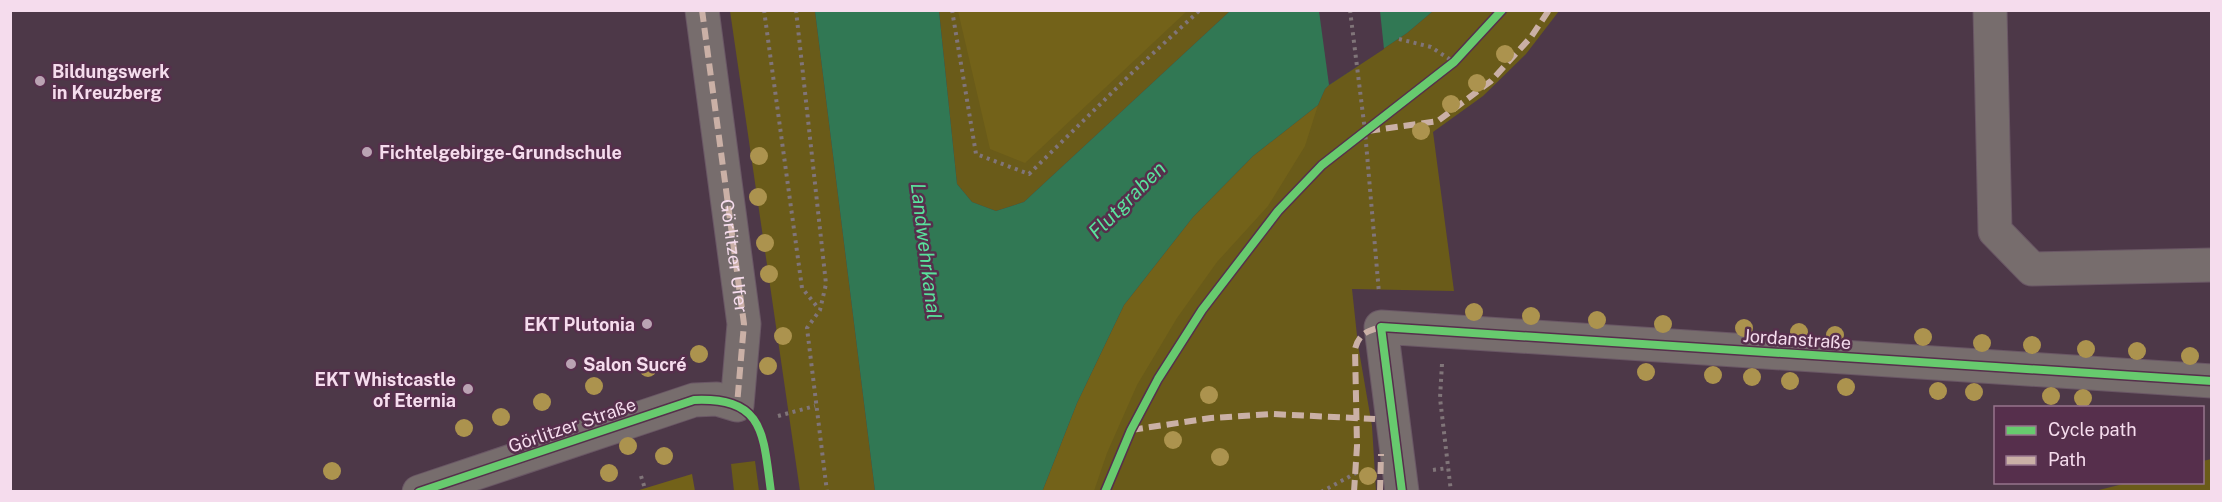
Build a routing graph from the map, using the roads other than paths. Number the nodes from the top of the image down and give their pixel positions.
1 (702, 10) edge
2 (1990, 10) edge
3 (2211, 265) edge
4 (2211, 381) edge
5 (737, 405) joint
6 (419, 492) edge
7 (1402, 492) edge

1 - 5 street, Görlitzer Ufer
2 - 3 street
4 - 7 street, Jordanstraße
5 - 6 street, Görlitzer Straße

